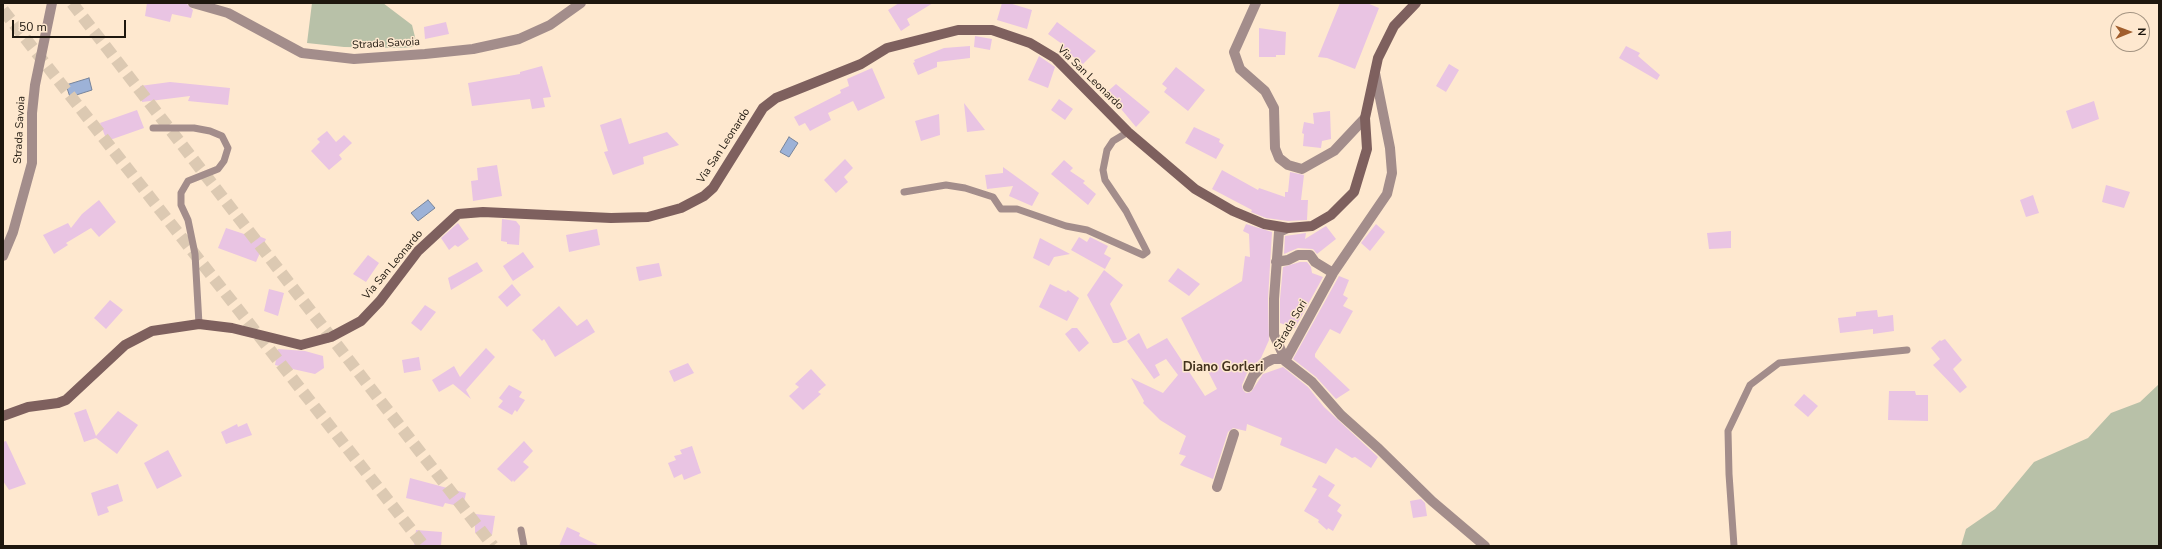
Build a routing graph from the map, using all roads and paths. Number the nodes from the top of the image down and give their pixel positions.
1 (52, 3) edge
2 (193, 3) edge
3 (580, 3) edge
4 (1256, 3) edge
5 (1416, 3) edge
6 (1375, 72) junction
7 (1365, 118) junction
8 (153, 128) dead end
9 (1128, 132) junction
10 (904, 192) dead end
11 (1288, 228) junction
12 (3, 256) edge
13 (1276, 262) junction
14 (1334, 273) junction
15 (200, 324) junction
16 (1907, 350) dead end
17 (1285, 359) junction
18 (1248, 387) dead end
19 (3, 416) edge
20 (1234, 434) dead end
21 (1217, 487) dead end
22 (521, 530) dead end
23 (524, 546) edge
24 (1485, 546) edge
25 (1734, 546) edge

1 - 12 street, Strada Savoia
2 - 3 street, Strada Savoia
4 - 7 street
5 - 6 main road, Via San Leonardo
6 - 7 main road, Via San Leonardo
6 - 14 street, Strada Sori
7 - 11 main road, Via San Leonardo
8 - 15 lane
9 - 10 lane
9 - 11 main road, Via San Leonardo
9 - 15 main road, Via San Leonardo
11 - 13 street
13 - 14 street
13 - 17 street
14 - 17 street, Strada Sori
15 - 19 main road, Via San Leonardo
16 - 25 lane
17 - 18 street
17 - 24 street, Strada Sori
20 - 21 street
22 - 23 lane

